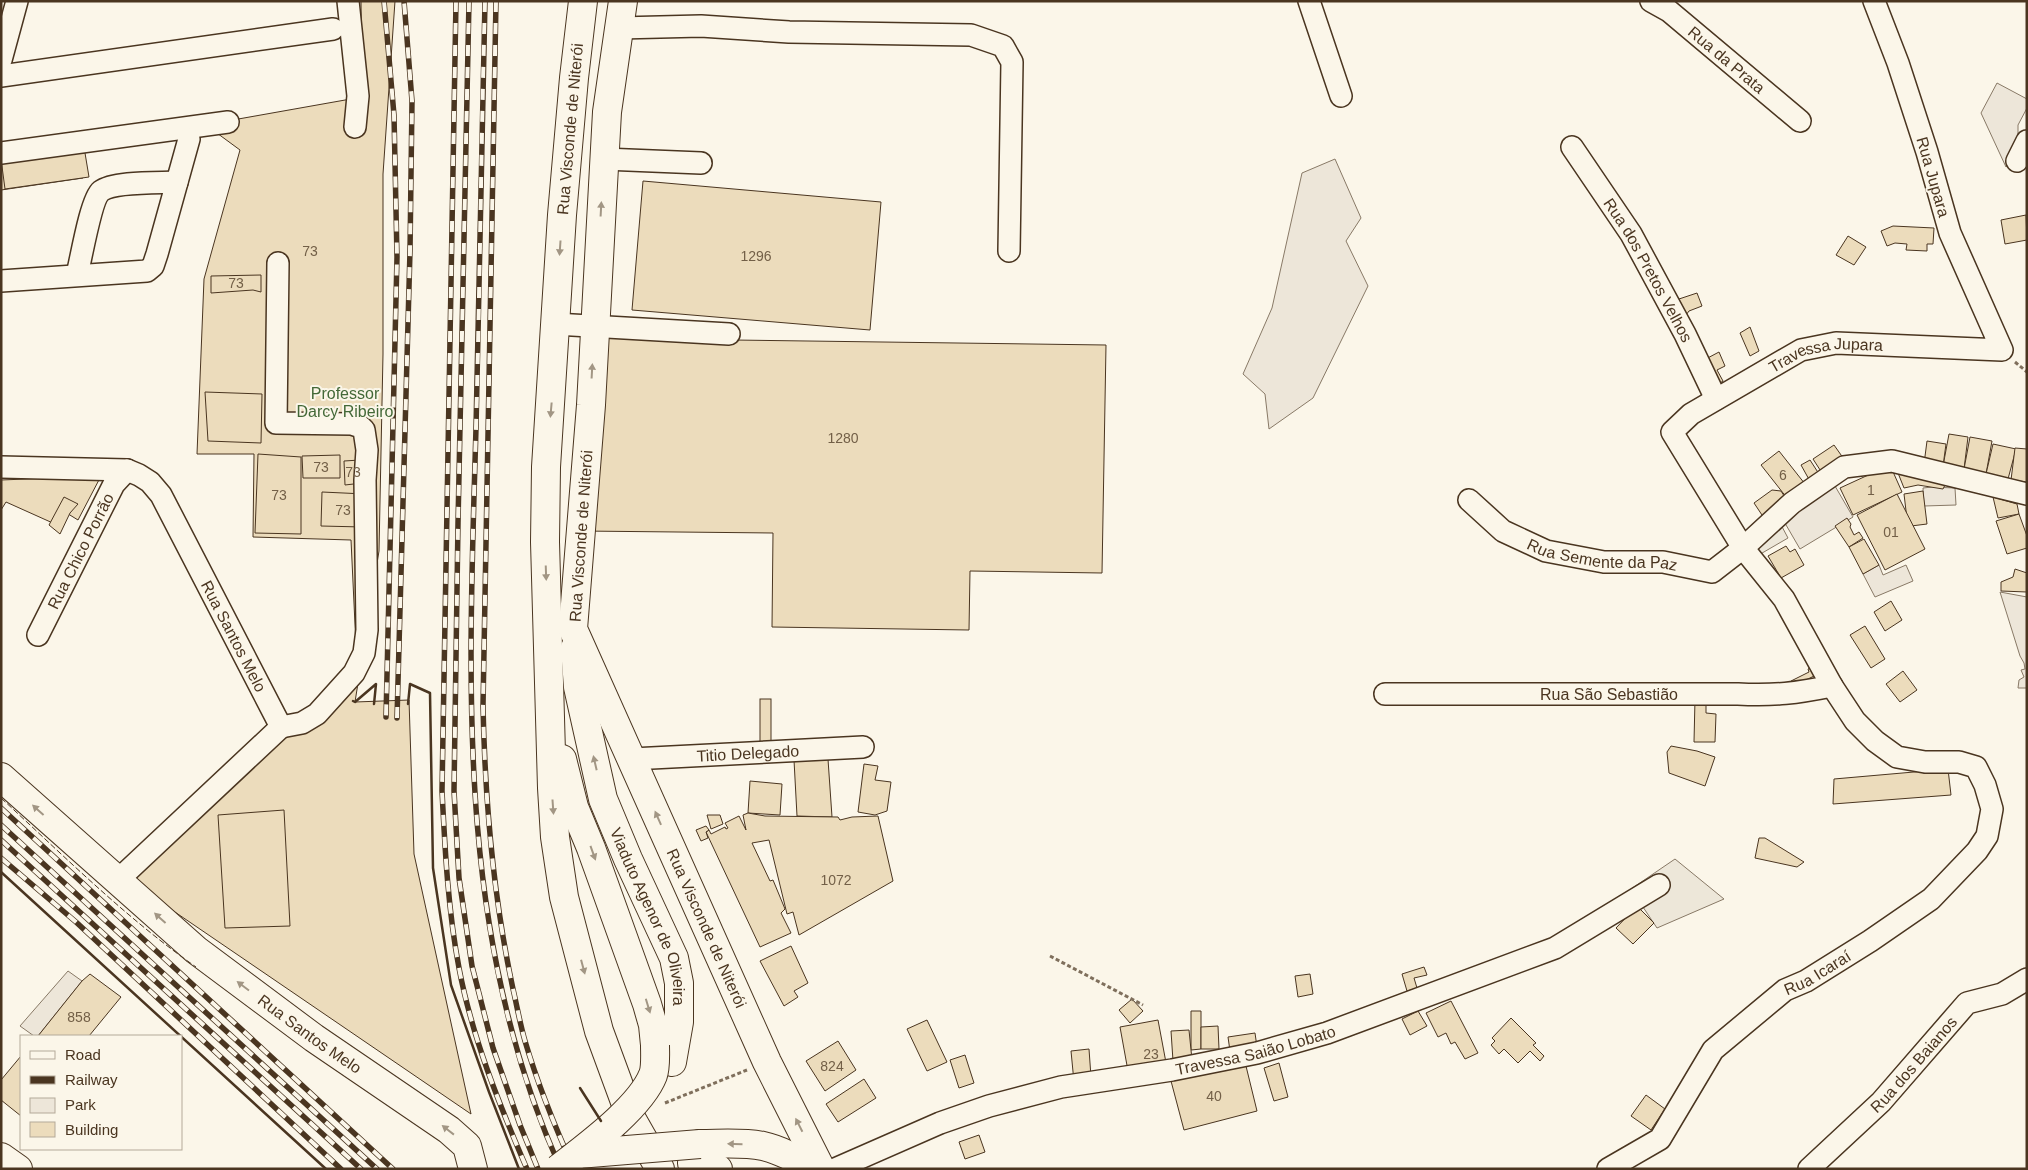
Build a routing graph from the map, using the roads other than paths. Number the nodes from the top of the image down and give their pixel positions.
1 (17, 1) edge
2 (348, 1) edge
3 (623, 1) edge
4 (1309, 1) edge
5 (1651, 1) edge
6 (1874, 1) edge
7 (581, 13) edge
8 (619, 28) junction
9 (333, 29) dead end
10 (1, 60) edge
11 (1, 76) edge
12 (574, 78) junction
13 (610, 86) junction
14 (1341, 96) dead end
15 (1800, 121) dead end
16 (228, 122) dead end
17 (355, 127) dead end
18 (189, 139) dead end
19 (1572, 147) dead end
20 (1, 153) edge
21 (604, 159) junction
22 (701, 163) dead end
23 (177, 182) junction
24 (1009, 251) dead end
25 (278, 263) dead end
26 (77, 274) junction
27 (1, 281) edge
28 (555, 324) junction
29 (595, 325) junction
30 (729, 334) dead end
31 (2002, 350) joint
32 (1716, 399) junction
33 (1, 467) edge
34 (127, 470) junction
35 (2027, 494) edge
36 (1469, 500) dead end
37 (1743, 548) junction
38 (573, 629) junction
39 (38, 635) dead end
40 (1832, 686) junction
41 (1385, 694) dead end
42 (550, 706) junction
43 (281, 727) junction
44 (864, 747) dead end
45 (632, 759) junction
46 (1, 777) edge
47 (118, 880) junction
48 (1659, 885) dead end
49 (2027, 979) edge
50 (1, 1157) edge
51 (573, 1164) edge
52 (18, 1169) edge
53 (473, 1169) edge
54 (660, 1169) edge
55 (718, 1169) edge
56 (814, 1169) edge
57 (821, 1169) edge
58 (835, 1169) edge
59 (1608, 1169) edge
60 (1809, 1169) edge

1 - 10 street
2 - 17 street
3 - 8 main road, Rua Visconde de Niterói
4 - 14 street
5 - 15 street, Rua da Prata
6 - 31 street, Rua Jupara
7 - 8 main road
7 - 12 main road, Rua Visconde de Niterói
8 - 13 main road, Rua Visconde de Niterói
8 - 24 street
9 - 11 street
12 - 13 main road
12 -> 28 main road, Rua Visconde de Niterói
13 - 21 main road, Rua Visconde de Niterói
16 - 20 street
18 - 23 street
19 - 32 street, Rua dos Pretos Velhos
21 - 22 street
29 -> 21 main road, Rua Visconde de Niterói
23 - 26 street
23 - 26 street
25 - 43 street
26 - 27 street
28 - 29 street
28 -> 42 main road, Rua Visconde de Niterói
29 - 30 street
38 -> 29 main road, Rua Visconde de Niterói
31 - 32 street, Travessa Jupara
32 - 37 street, Travessa Jupara
33 - 34 street, Rua Santos Melo
34 - 39 street, Rua Chico Porrão
34 - 43 street, Rua Santos Melo
35 - 37 street, Rua Semente da Paz
36 - 37 street, Rua Semente da Paz
37 - 40 street
38 - 45 main road, Rua Visconde de Niterói
51 -> 38 main road, Viaduto Agenor de Oliveira, bridge
40 - 41 street, Rua São Sebastião
40 - 59 street, Rua Icaraí
42 -> 51 main road, Viaduto Agenor de Oliveira, bridge
42 -> 54 main road, Rua Visconde de Niterói
43 - 47 street
44 - 45 street, Titio Delegado
57 -> 45 main road, Rua Visconde de Niterói
47 -> 46 main road, Rua Santos Melo
53 -> 47 main road, Rua Santos Melo
48 - 58 street, Travessa Saião Lobato
49 - 60 street, Rua dos Baianos
50 - 52 main road
51 - 55 main road
56 -> 51 main road, bridge

